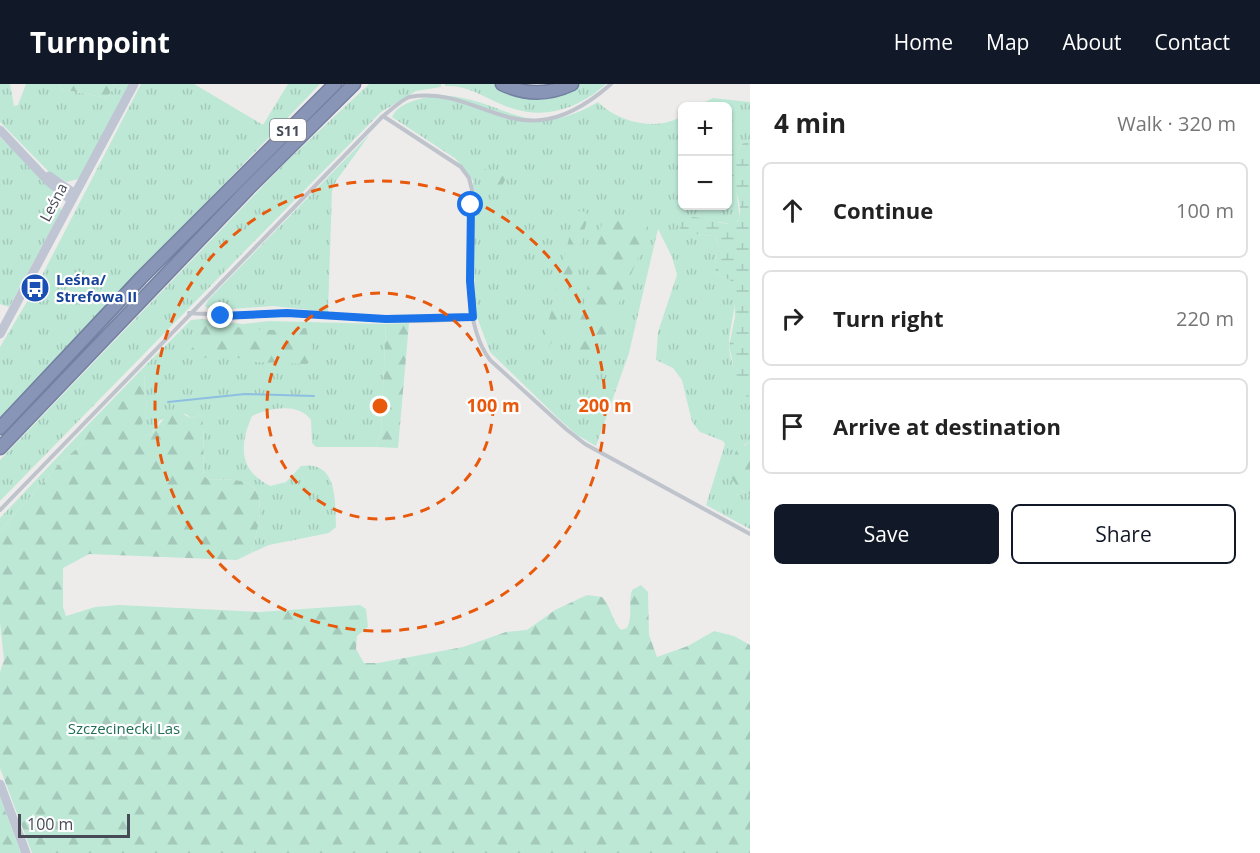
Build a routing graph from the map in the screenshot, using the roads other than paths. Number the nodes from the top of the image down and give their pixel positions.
1 (134, 84) edge
2 (335, 84) edge
3 (354, 84) edge
4 (502, 84) edge
5 (572, 84) edge
6 (611, 84) edge
7 (442, 91) dead end
8 (508, 110) dead end
9 (383, 116) junction
10 (0, 129) edge
11 (73, 197) junction
12 (189, 313) junction
13 (473, 317) junction
14 (0, 334) edge
15 (0, 428) edge
16 (0, 448) edge
17 (0, 510) edge
18 (750, 534) edge
19 (0, 784) edge
20 (26, 853) edge

1 - 11 street, Leśna
2 - 15 highway, S11
3 - 16 highway, S11
4 - 5 highway
6 - 8 lane
7 - 9 lane
9 - 12 lane
9 - 13 lane
10 - 11 street
11 - 14 street, Leśna
12 - 13 lane
12 - 17 lane
13 - 18 lane
19 - 20 street

